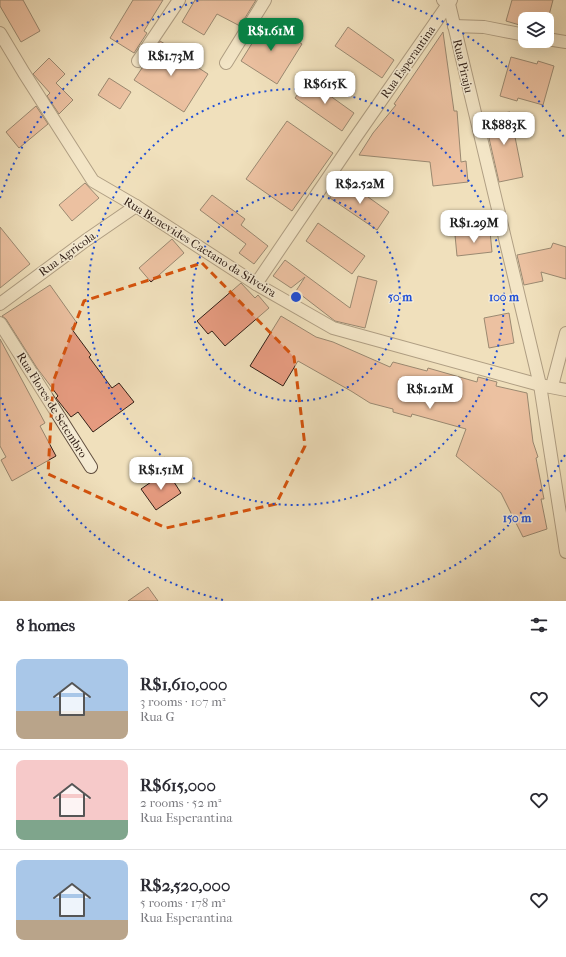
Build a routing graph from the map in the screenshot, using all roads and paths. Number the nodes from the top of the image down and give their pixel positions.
1 (179, 0) edge
2 (265, 0) edge
3 (448, 1) edge
4 (454, 26) junction
5 (0, 33) edge
6 (518, 34) edge
7 (554, 40) edge
8 (566, 42) edge
9 (138, 61) dead end
10 (226, 63) dead end
11 (136, 206) junction
12 (256, 284) junction
13 (0, 304) edge
14 (0, 323) edge
15 (566, 333) edge
16 (546, 386) junction
17 (566, 390) edge
18 (91, 467) dead end
19 (566, 552) edge

1 - 9 street
2 - 10 street
3 - 4 street, Rua Piraju
3 - 12 street, Rua Esperantina
4 - 6 street
4 - 16 street, Rua Piraju
5 - 11 street, Rua Benevides Caetano da Silveira
7 - 8 street
11 - 12 street, Rua Benevides Caetano da Silveira
11 - 13 street, Rua Agricola
12 - 16 street, Rua Benevides Caetano da Silveira
14 - 18 street, Rua Flores de Setembro
15 - 16 street
16 - 17 street, Rua Benevides Caetano da Silveira
16 - 19 street, Rua Piraju

